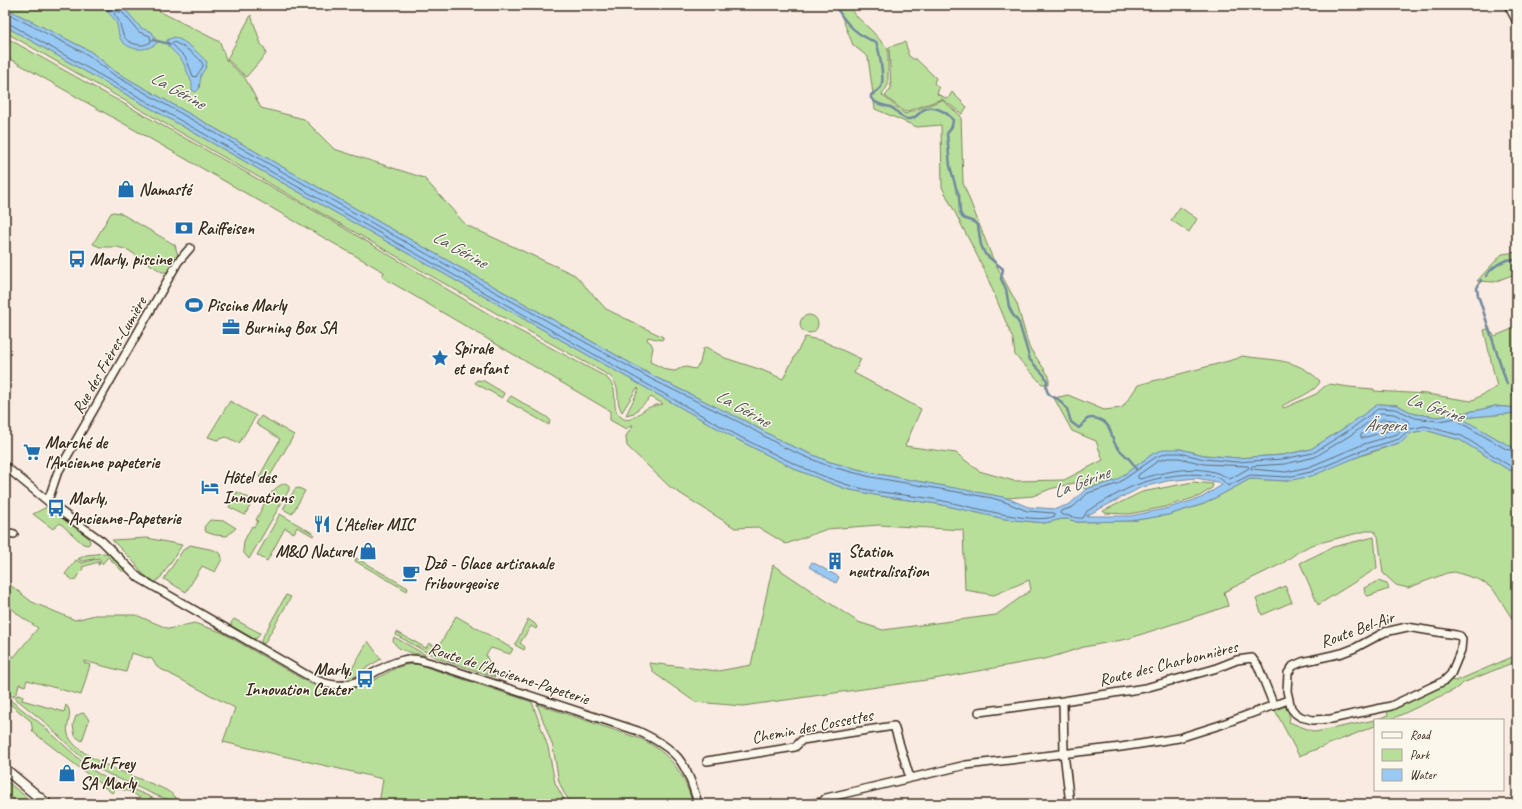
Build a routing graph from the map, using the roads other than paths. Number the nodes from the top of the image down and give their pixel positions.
1 (1508, 5) edge
2 (1517, 22) edge
3 (190, 248) dead end
4 (5, 466) edge
5 (47, 500) junction
6 (5, 532) edge
7 (14, 534) dead end
8 (1288, 700) junction
9 (1063, 702) junction
10 (1274, 706) junction
11 (979, 712) dead end
12 (1064, 753) junction
13 (707, 761) dead end
14 (5, 769) edge
15 (910, 778) junction
16 (47, 804) edge
17 (698, 804) edge
18 (811, 804) edge
19 (1070, 804) edge

1 - 2 street
3 - 5 street, Rue des Frères-Lumière
4 - 5 street, Route de l'Ancienne-Papeterie
5 - 17 street, Route de l'Ancienne-Papeterie
6 - 7 street
8 - 8 street, Route Bel-Air
8 - 10 street
9 - 10 street, Route des Charbonnières
9 - 11 street, Route des Charbonnières
9 - 12 street
10 - 12 street
12 - 15 street
12 - 19 street
13 - 15 street, Chemin des Cossettes
14 - 16 main road
15 - 18 street

